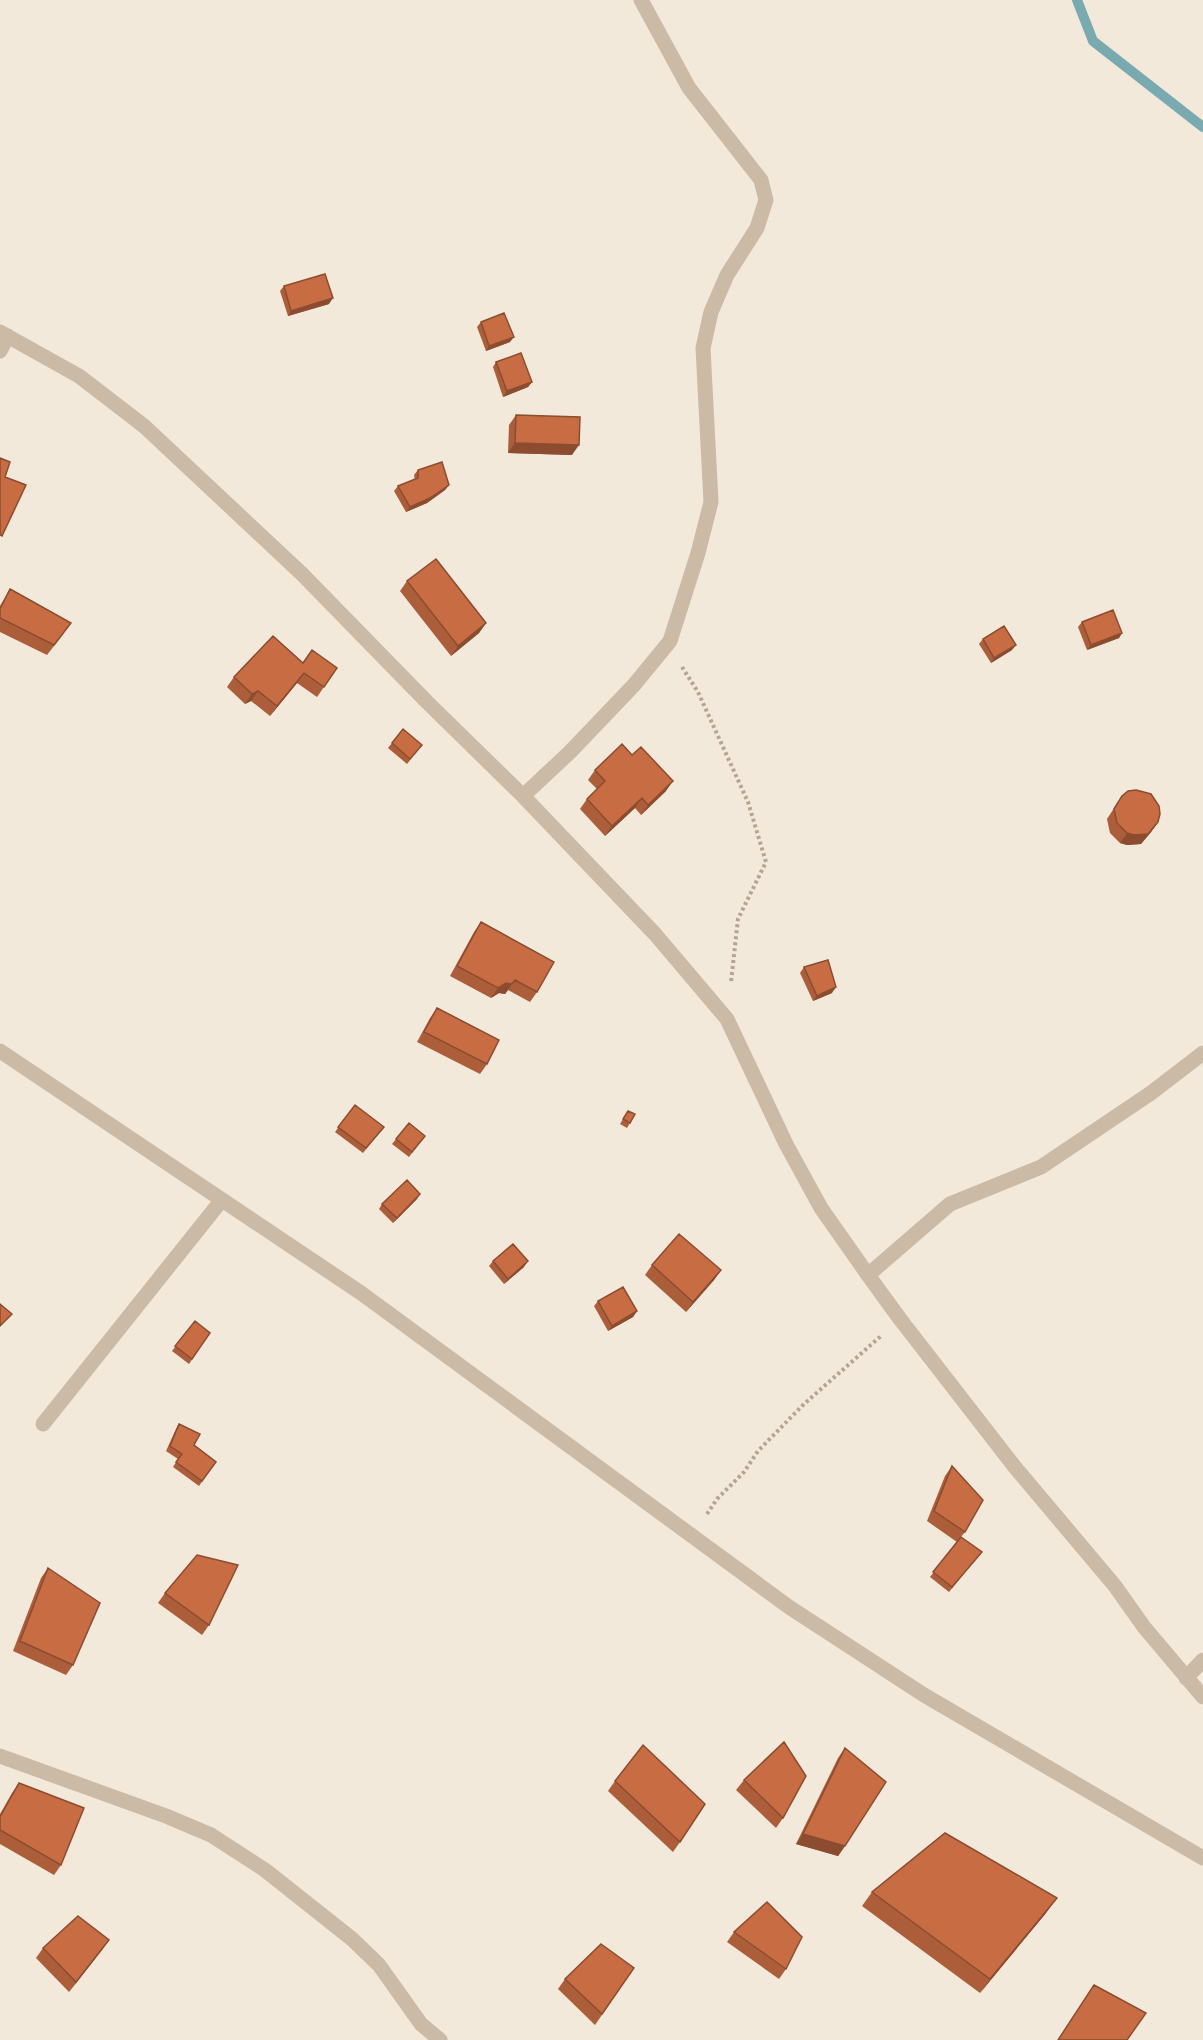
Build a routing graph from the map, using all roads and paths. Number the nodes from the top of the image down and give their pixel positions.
1 (641, 0) edge
2 (4, 334) edge
3 (0, 351) edge
4 (670, 641) junction
5 (523, 796) junction
6 (727, 1019) junction
7 (0, 1051) edge
8 (1203, 1053) edge
9 (221, 1201) junction
10 (868, 1275) junction
11 (900, 1319) junction
12 (43, 1424) dead end
13 (691, 1535) junction
14 (1203, 1660) edge
15 (1186, 1678) junction
16 (1203, 1697) edge
17 (0, 1756) edge
18 (1203, 1858) edge
19 (440, 2040) edge

1 - 4 street
2 - 3 street
2 - 5 street
4 - 5 street
4 - 6 path
5 - 6 street
6 - 10 street
7 - 9 street
8 - 10 street
9 - 12 street
9 - 13 street
10 - 11 street
11 - 13 path
11 - 15 street
13 - 18 street
14 - 15 street
15 - 16 street
17 - 19 street

